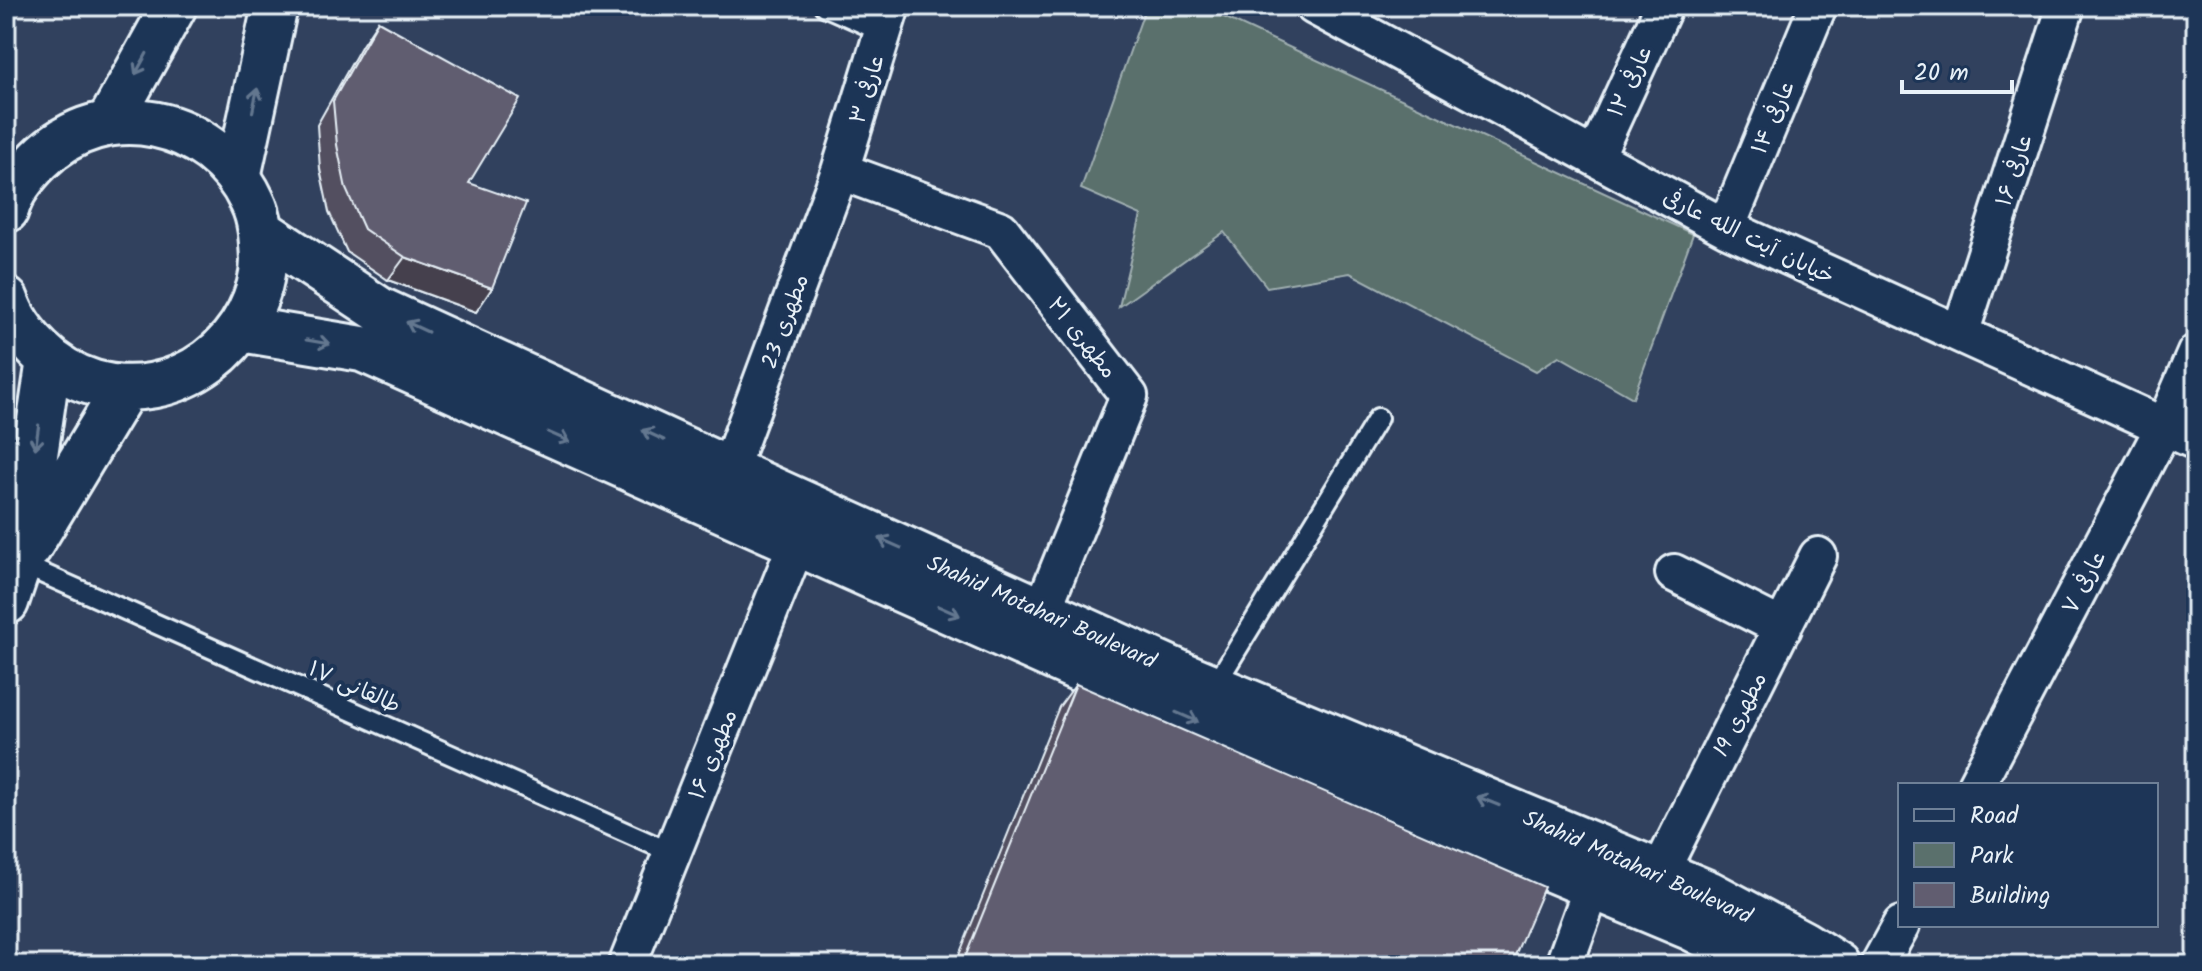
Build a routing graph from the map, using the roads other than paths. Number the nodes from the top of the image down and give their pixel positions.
1 (174, 6) edge
2 (275, 6) edge
3 (824, 6) edge
4 (1664, 6) edge
5 (1818, 6) edge
6 (2066, 6) edge
7 (1326, 9) edge
8 (887, 19) edge
9 (109, 123) junction
10 (1595, 157) junction
11 (840, 171) junction
12 (16, 173) edge
13 (238, 177) junction
14 (6, 210) edge
15 (1726, 228) junction
16 (261, 231) junction
17 (6, 303) edge
18 (241, 329) junction
19 (1960, 334) junction
20 (2196, 353) edge
21 (49, 360) junction
22 (125, 388) junction
23 (1378, 418) dead end
24 (2180, 434) edge
25 (729, 470) junction
26 (797, 543) junction
27 (1818, 556) dead end
28 (1674, 573) dead end
29 (12, 582) edge
30 (1042, 611) junction
31 (1783, 628) junction
32 (1214, 687) junction
33 (1977, 783) edge
34 (672, 853) junction
35 (1660, 872) junction
36 (1593, 885) junction
37 (1900, 927) edge
38 (627, 965) edge
39 (1564, 965) edge
40 (1762, 965) edge
41 (1837, 965) edge
42 (1879, 965) edge

1 -> 9 main road
13 -> 2 main road
3 - 8 lane
4 - 10 street, عارفی ۱۲
5 - 15 street, عارفی ۱۴
6 - 19 street, عارفی ۱۶
7 - 10 street, خیابان آیت الله عارفی
8 - 11 street, عارفی ۳
9 - 12 main road
9 - 13 main road
10 - 15 street, خیابان آیت الله عارفی
11 - 25 street, مطهری 23
11 - 30 street, مطهری ۲۱
12 - 14 main road
13 - 16 main road
15 - 19 street, خیابان آیت الله عارفی
16 - 18 main road
25 -> 16 main road, Shahid Motahari Boulevard
17 - 21 main road
18 - 22 main road
18 -> 26 main road, Shahid Motahari Boulevard
19 - 24 street, خیابان آیت الله عارفی
20 - 24 street, عارفی ۷
21 - 22 main road
21 -> 29 main road
22 - 29 main road
23 - 32 lane
24 - 33 street, عارفی ۷
30 -> 25 main road, Shahid Motahari Boulevard
26 - 34 street, مطهری ۱۶
26 -> 36 main road, Shahid Motahari Boulevard
27 - 31 street, مطهری 19
28 - 31 street
29 - 34 lane, طالقانی ۱۷
30 - 32 main road, Shahid Motahari Boulevard
31 - 35 street, مطهری 19
35 -> 32 main road, Shahid Motahari Boulevard
34 - 38 street, مطهری ۱۶
35 - 41 main road, Shahid Motahari Boulevard
36 - 39 street
36 - 40 main road, Shahid Motahari Boulevard
37 - 42 street

